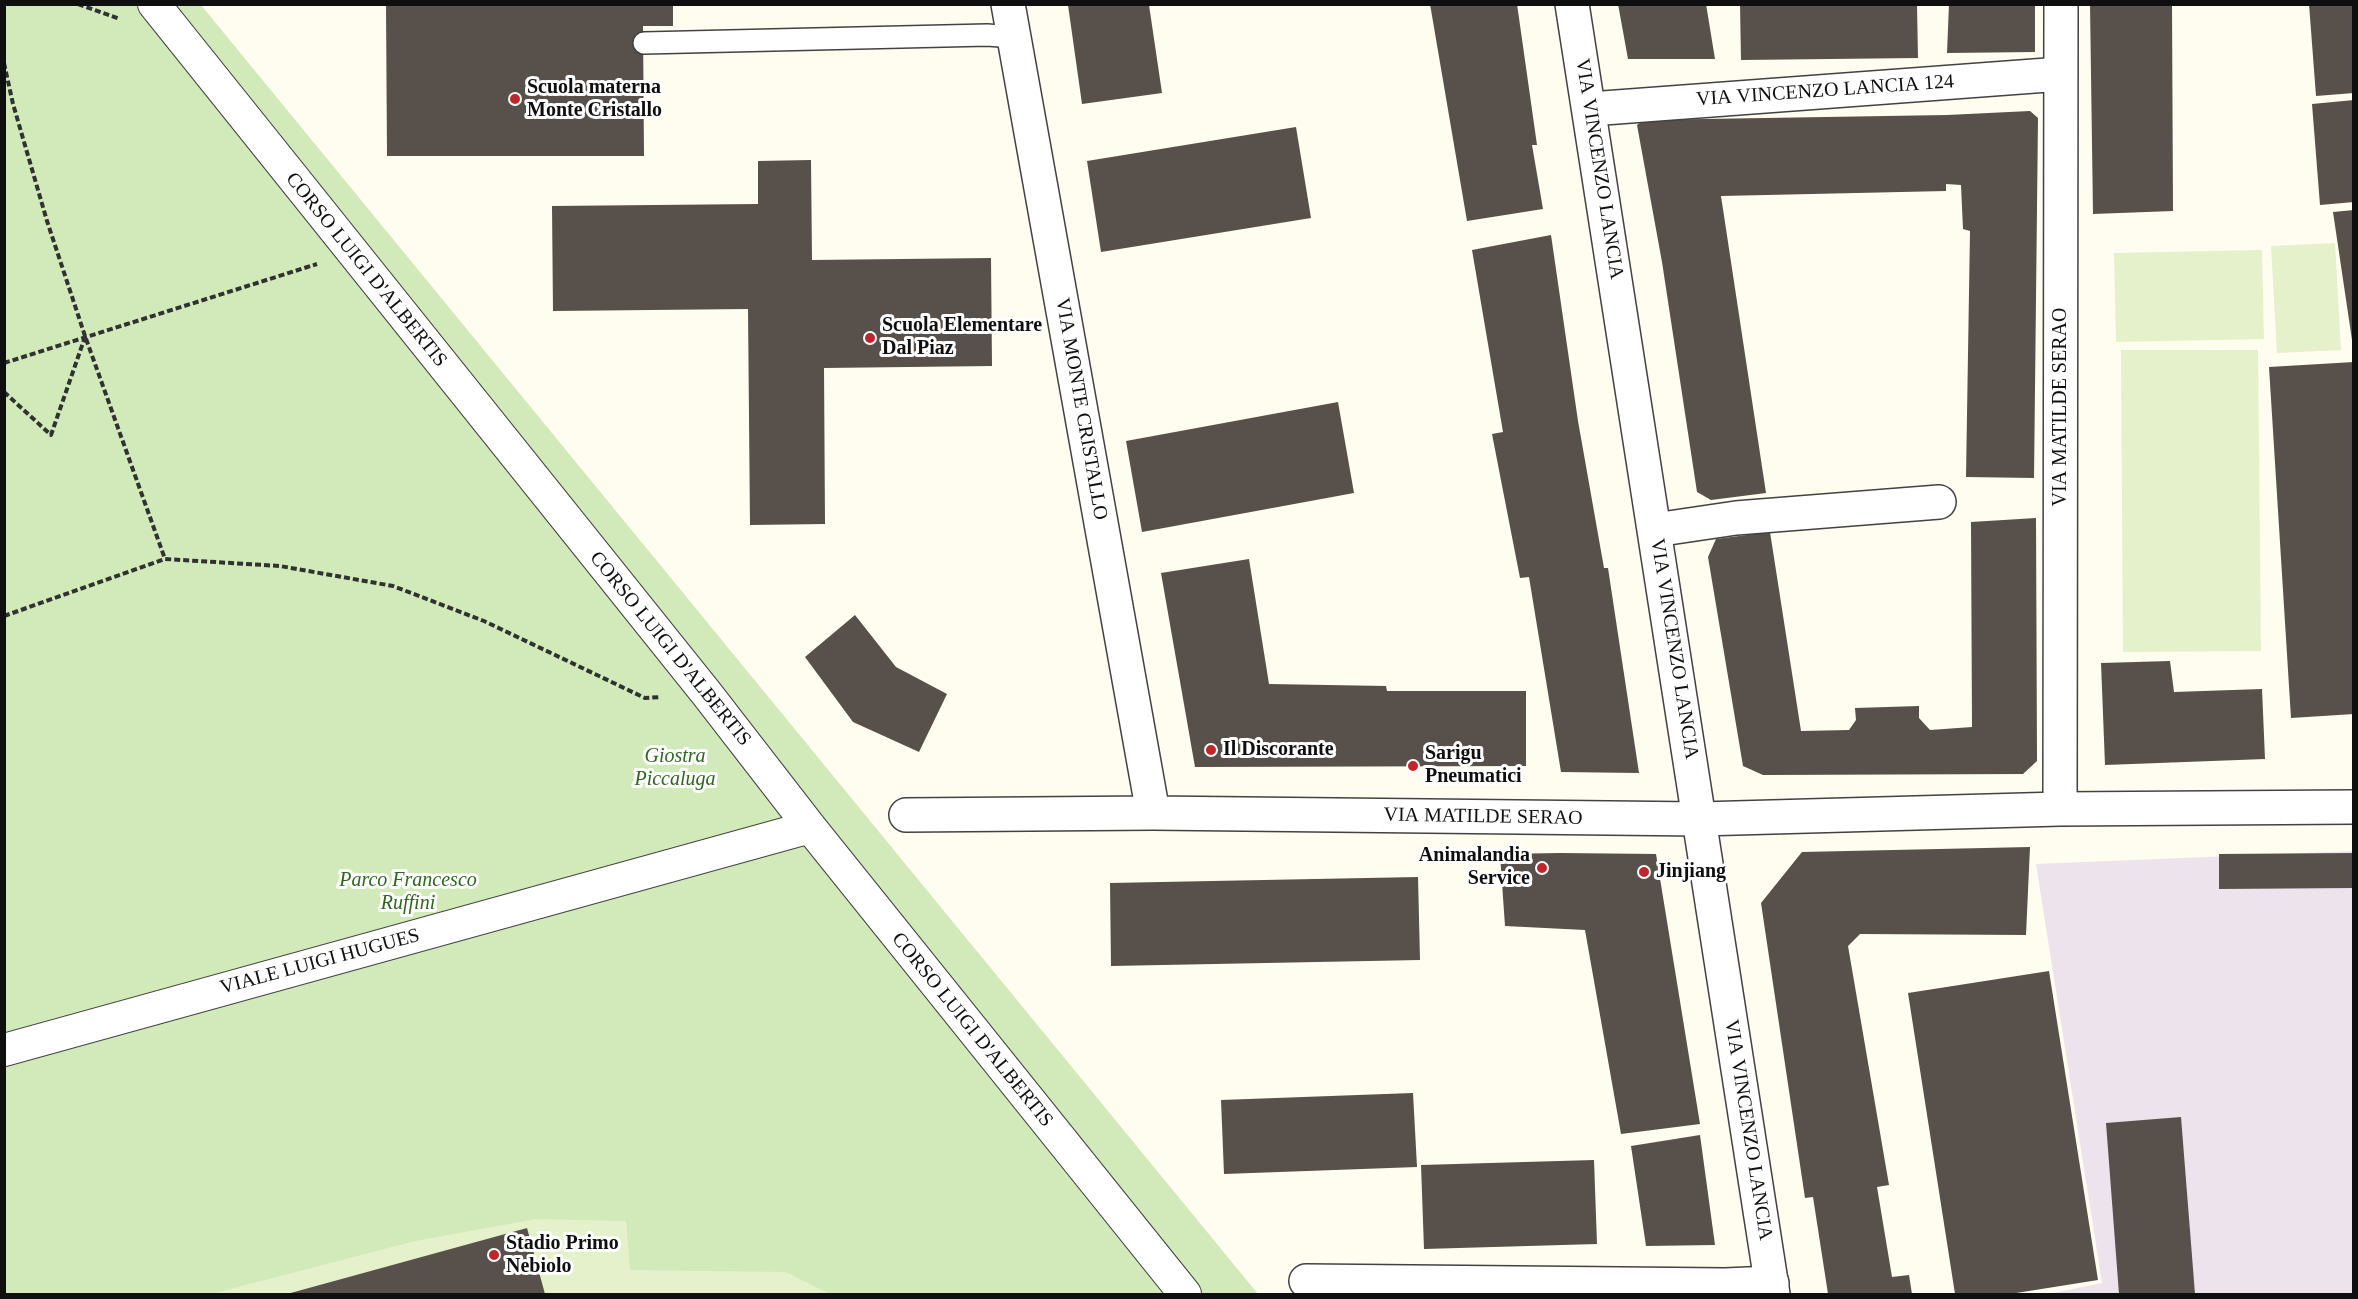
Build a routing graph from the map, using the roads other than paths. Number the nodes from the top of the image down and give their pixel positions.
1 (154, 4) edge
2 (1008, 4) edge
3 (1572, 4) edge
4 (2061, 4) edge
5 (1014, 37) junction
6 (644, 43) dead end
7 (2061, 74) junction
8 (1590, 109) junction
9 (1939, 502) dead end
10 (1655, 530) junction
11 (2354, 807) edge
12 (2060, 809) junction
13 (1153, 813) junction
14 (906, 815) dead end
15 (1700, 819) junction
16 (810, 827) junction
17 (4, 1050) edge
18 (1306, 1281) dead end
19 (1772, 1289) edge
20 (1185, 1294) edge

1 - 16 street, CORSO LUIGI D'ALBERTIS
2 - 5 street, VIA MONTE CRISTALLO
3 - 8 street, VIA VINCENZO LANCIA
4 - 7 street, VIA MATILDE SERAO
5 - 6 lane
5 - 13 street, VIA MONTE CRISTALLO
7 - 8 street, VIA VINCENZO LANCIA 124
7 - 12 street, VIA MATILDE SERAO
8 - 10 street, VIA VINCENZO LANCIA
9 - 10 street
10 - 15 street, VIA VINCENZO LANCIA
11 - 12 street, VIA MATILDE SERAO
12 - 15 street, VIA MATILDE SERAO
13 - 14 street, VIA MATILDE SERAO
13 - 15 street, VIA MATILDE SERAO
15 - 19 street, VIA VINCENZO LANCIA
16 - 17 street, VIALE LUIGI HUGUES
16 - 20 street, CORSO LUIGI D'ALBERTIS
18 - 19 street

